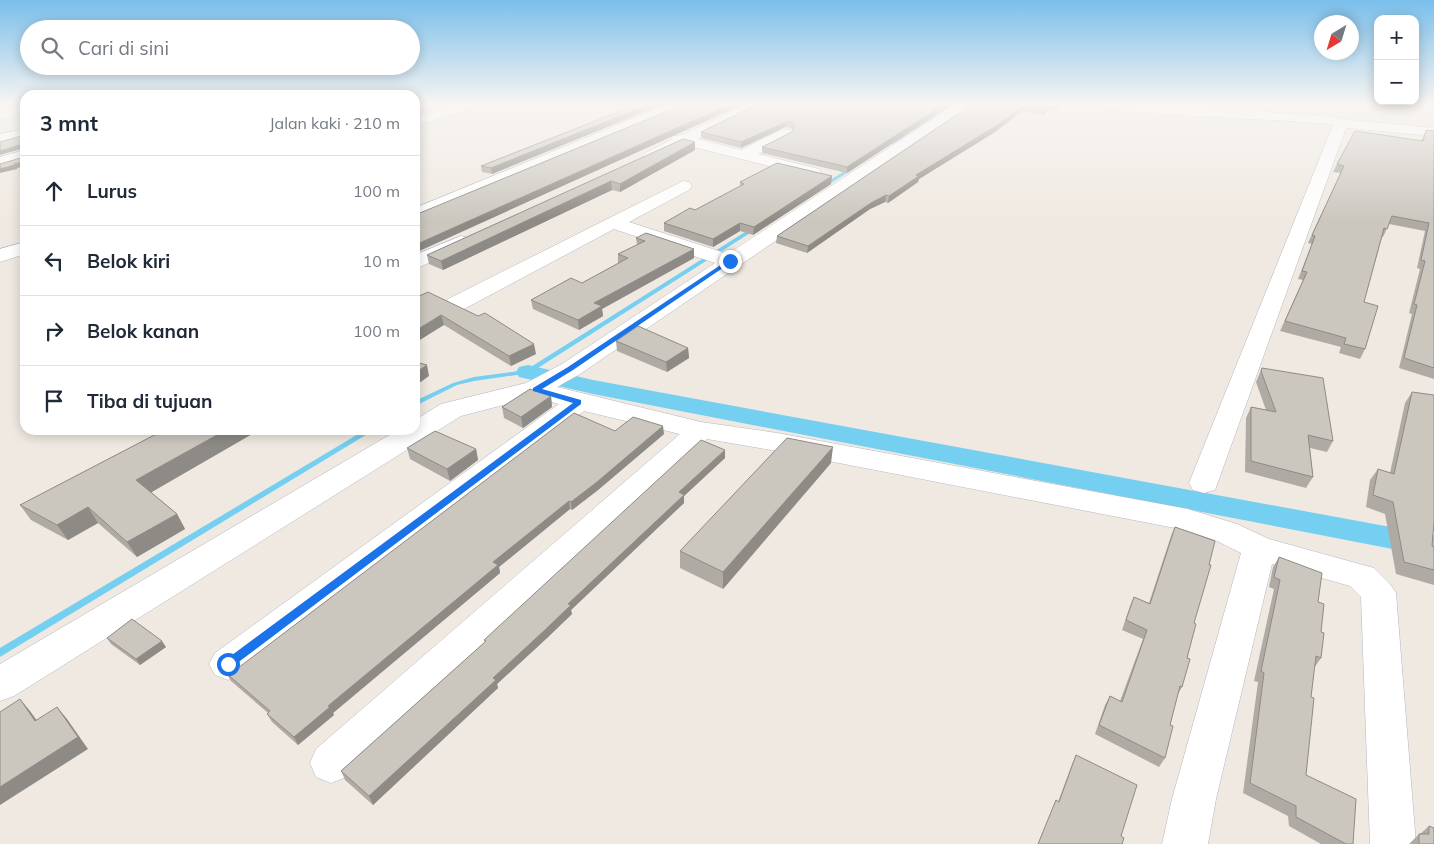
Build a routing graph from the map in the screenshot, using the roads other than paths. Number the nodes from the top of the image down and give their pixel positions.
1 (591, 142) edge
2 (679, 142) edge
3 (693, 142) edge
4 (768, 142) edge
5 (902, 142) edge
6 (1327, 142) edge
7 (743, 155) junction
8 (20, 156) edge
9 (639, 161) edge
10 (0, 162) edge
11 (841, 179) junction
12 (683, 186) dead end
13 (420, 213) edge
14 (614, 223) junction
15 (478, 234) edge
16 (20, 250) edge
17 (0, 256) edge
18 (722, 258) junction
19 (420, 261) edge
20 (456, 304) edge
21 (542, 385) junction
22 (578, 402) junction
23 (420, 429) edge
24 (701, 430) junction
25 (410, 435) edge
26 (1204, 483) dead end
27 (1259, 548) junction
28 (228, 664) dead end
29 (0, 684) edge
30 (331, 763) dead end
31 (1187, 843) edge
32 (1393, 844) edge

1 - 13 street
2 - 9 street
3 - 7 street
4 - 7 street
5 - 11 street
6 - 26 street
7 - 11 street
8 - 10 street
11 - 18 street
12 - 14 street
14 - 18 street
14 - 20 street
15 - 19 street
16 - 17 street
18 - 21 street
21 - 22 street
21 - 23 street
22 - 24 street
22 - 28 street
24 - 27 street
24 - 30 street
25 - 29 street
27 - 31 street
27 - 32 street

